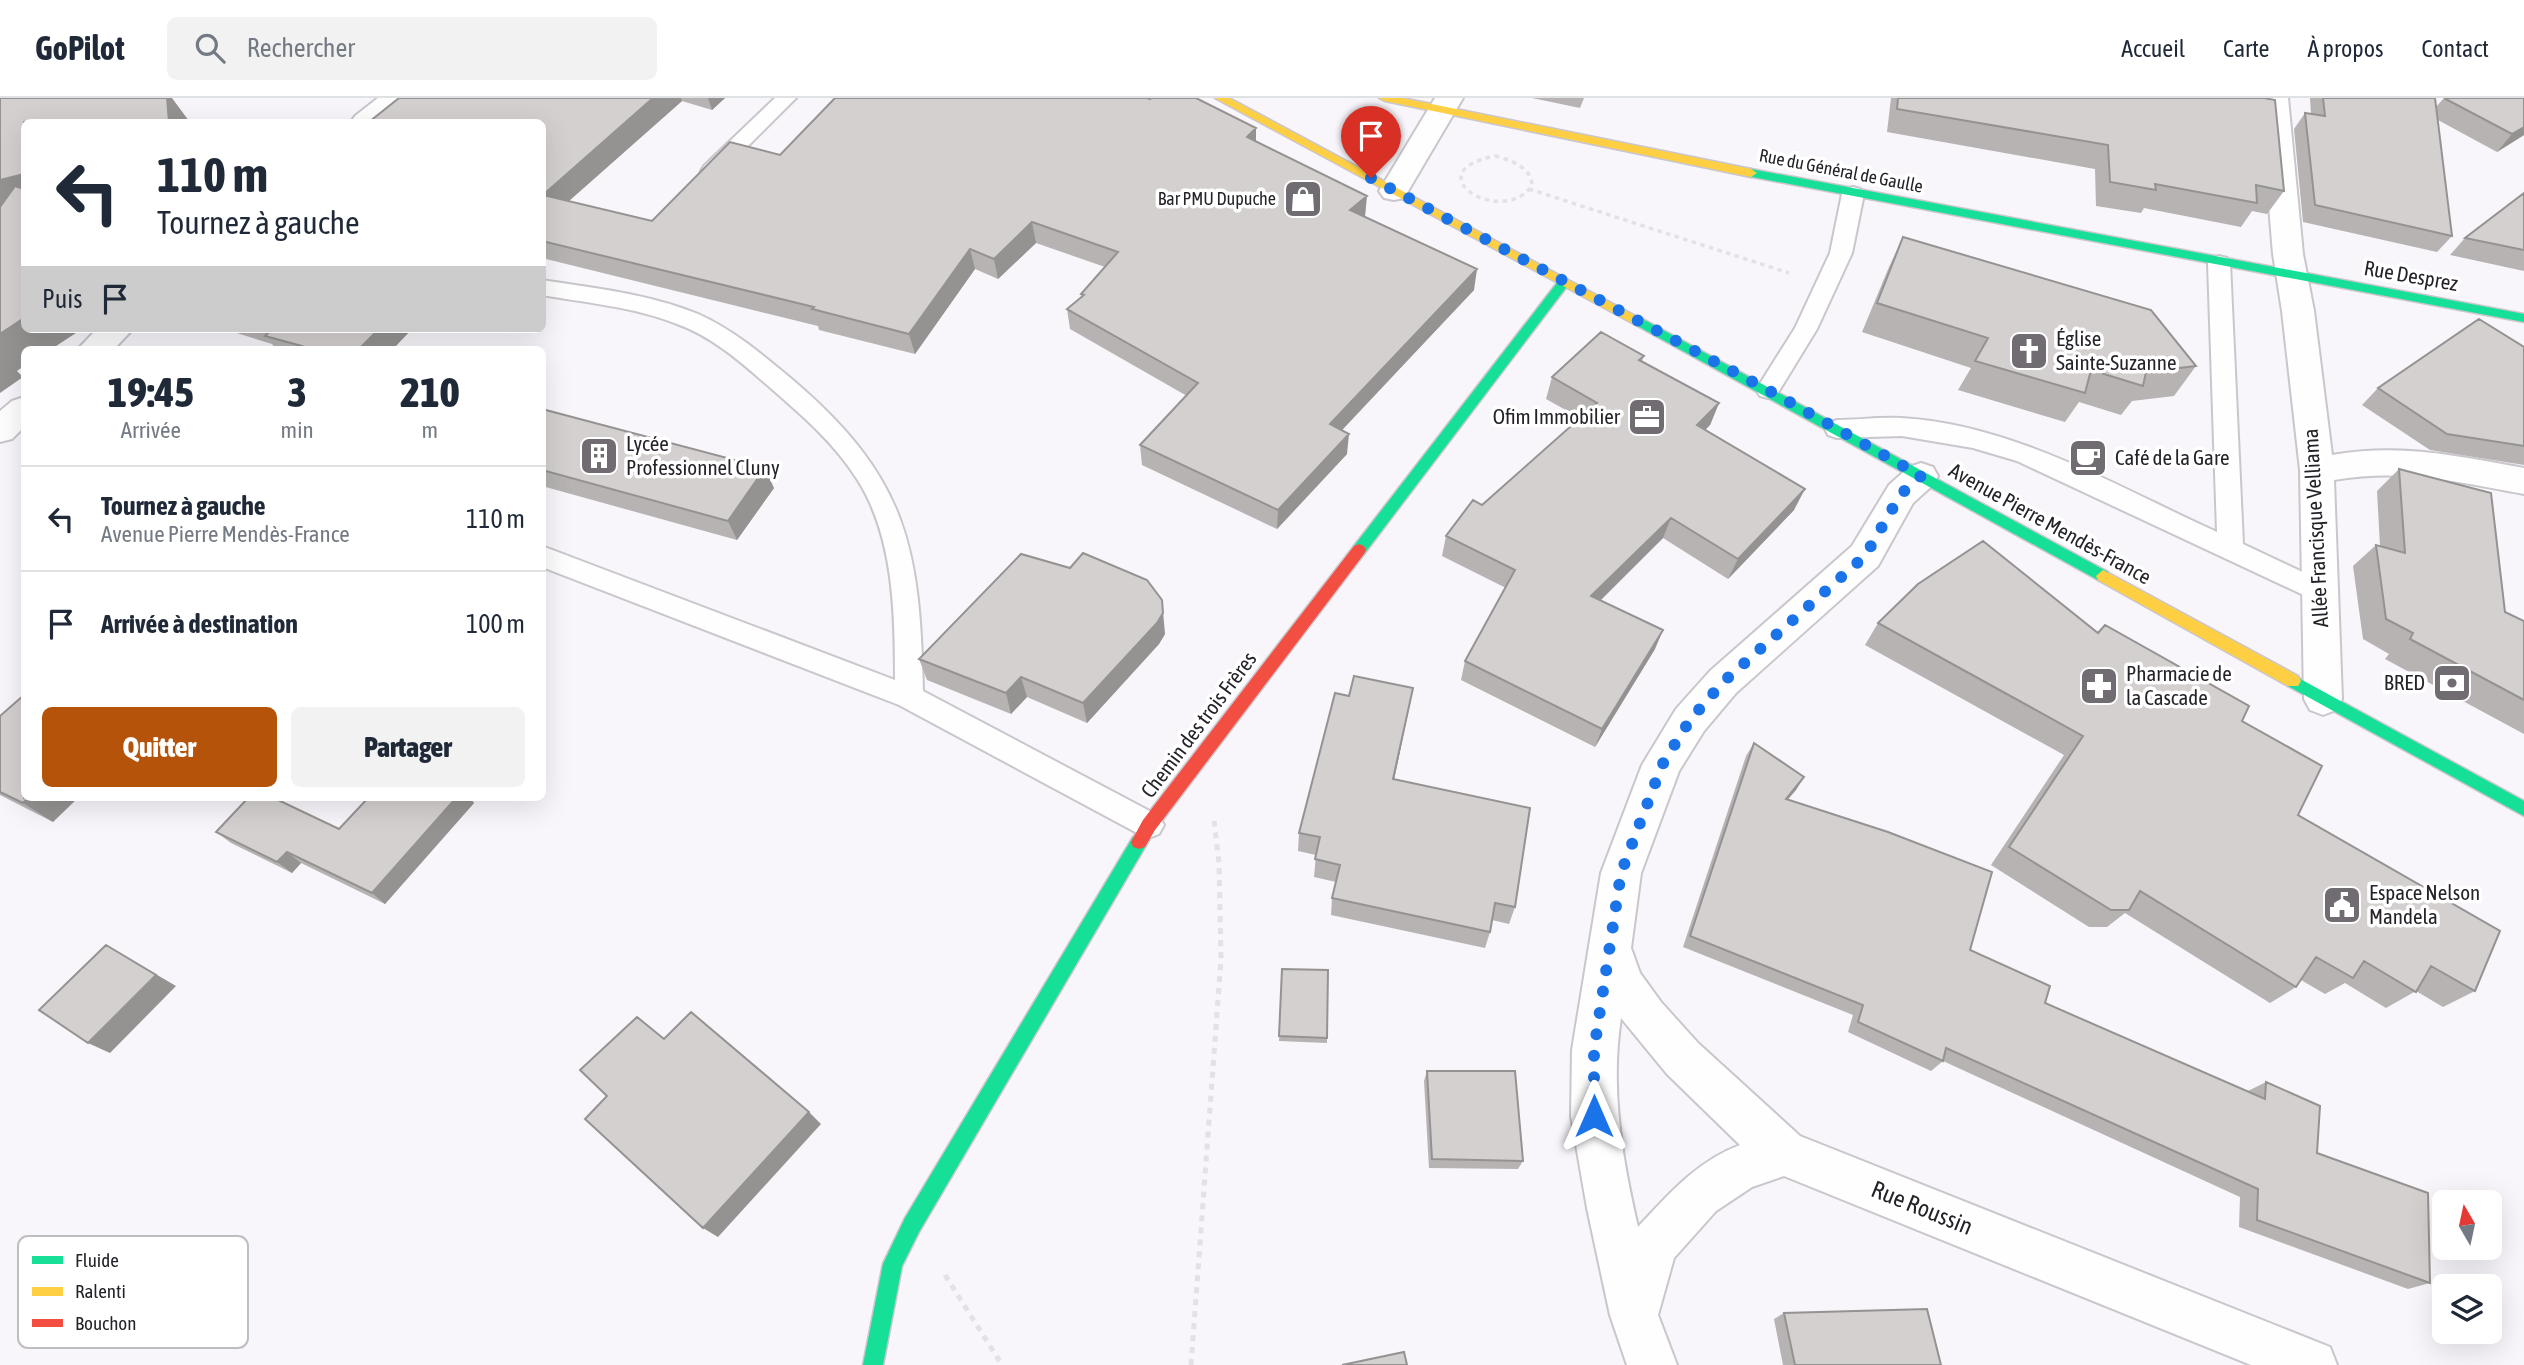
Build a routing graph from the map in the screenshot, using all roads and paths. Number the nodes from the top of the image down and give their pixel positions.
1 (395, 98) edge
2 (786, 98) edge
3 (1221, 98) edge
4 (1385, 98) edge
5 (2274, 98) edge
6 (1446, 104) edge
7 (369, 119) edge
8 (704, 178) edge
9 (1529, 189) junction
10 (1394, 191) junction
11 (1853, 194) junction
12 (2219, 263) junction
13 (2291, 275) junction
14 (1564, 282) junction
15 (1826, 286) junction
16 (546, 287) edge
17 (2524, 318) edge
18 (112, 333) edge
19 (98, 346) edge
20 (1768, 390) junction
21 (21, 412) edge
22 (1838, 429) junction
23 (0, 430) edge
24 (2317, 470) junction
25 (1921, 476) junction
26 (2524, 481) edge
27 (2230, 550) junction
28 (546, 558) edge
29 (2319, 590) junction
30 (909, 697) junction
31 (2323, 699) junction
32 (1194, 766) junction
33 (2524, 809) edge
34 (1149, 825) junction
35 (1610, 949) junction
36 (1784, 1153) junction
37 (912, 1225) junction
38 (1634, 1315) junction
39 (873, 1365) edge
40 (1002, 1365) edge
41 (1191, 1365) edge
42 (1652, 1365) edge
43 (2312, 1365) edge

1 - 7 street
2 - 8 lane
3 - 10 street, Avenue Pierre Mendès-France
4 - 6 street, Rue du Général de Gaulle
5 - 13 street, Allée Francisque Velliama
6 - 10 street
6 - 11 street, Rue du Général de Gaulle
9 - 9 path
9 - 15 path
10 - 14 street, Avenue Pierre Mendès-France
11 - 12 street, Rue du Général de Gaulle
11 - 15 lane
12 - 13 street, Rue du Général de Gaulle
12 - 27 lane
13 - 17 street, Rue Desprez
13 - 24 street, Allée Francisque Velliama
14 - 20 street, Avenue Pierre Mendès-France
14 - 32 street, Chemin des trois Frères
15 - 20 lane
16 - 30 lane
18 - 19 street
20 - 22 street, Avenue Pierre Mendès-France
21 - 23 street
22 - 25 street, Avenue Pierre Mendès-France
22 - 27 lane
24 - 26 street
24 - 29 street, Allée Francisque Velliama
25 - 31 street, Avenue Pierre Mendès-France
25 - 35 street
27 - 29 lane
28 - 30 lane
29 - 31 street, Allée Francisque Velliama
30 - 34 lane
31 - 33 street, Avenue Pierre Mendès-France
32 - 34 street, Chemin des trois Frères
32 - 41 path
34 - 37 street, Chemin des trois Frères
35 - 36 street, Rue Roussin
35 - 38 street
36 - 38 street
36 - 43 street, Rue Roussin
37 - 39 street, Chemin des trois Frères
37 - 40 path
38 - 42 street

